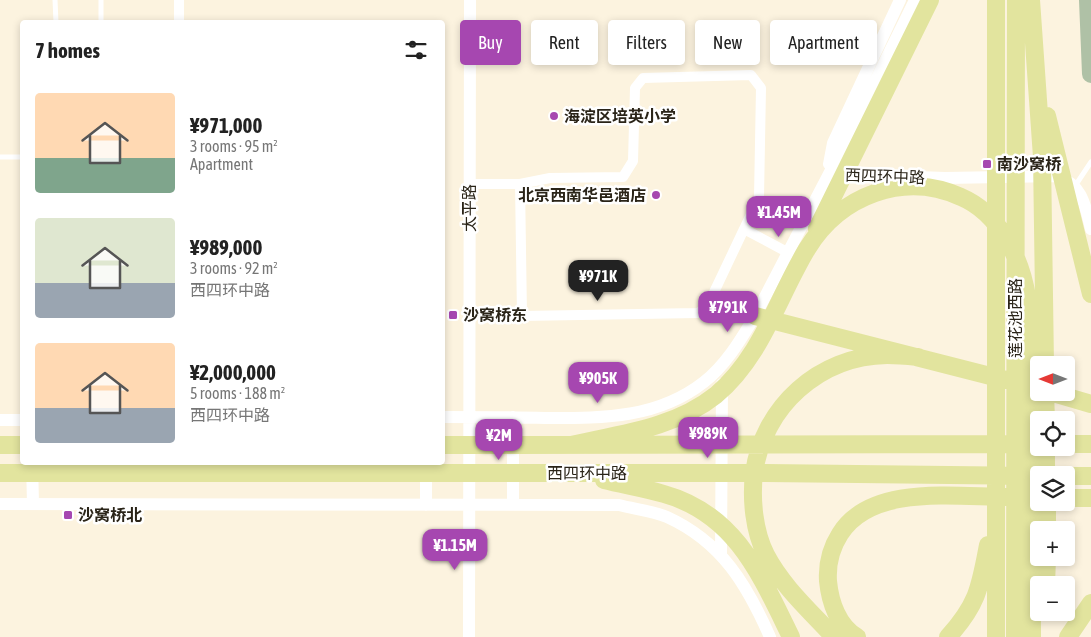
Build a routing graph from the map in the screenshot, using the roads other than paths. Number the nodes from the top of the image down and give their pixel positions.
1 (55, 0) edge
2 (101, 0) edge
3 (178, 0) edge
4 (470, 0) edge
5 (900, 0) edge
6 (915, 0) edge
7 (930, 0) edge
8 (996, 0) edge
9 (1016, 0) edge
10 (1031, 0) edge
11 (56, 20) edge
12 (101, 20) edge
13 (179, 20) edge
14 (1049, 154) junction
15 (0, 157) edge
16 (20, 157) edge
17 (1091, 162) edge
18 (827, 173) junction
19 (470, 184) junction
20 (520, 184) junction
21 (1075, 186) junction
22 (744, 229) junction
23 (1091, 230) edge
24 (808, 247) junction
25 (788, 252) junction
26 (1091, 294) edge
27 (755, 316) junction
28 (1045, 356) edge
29 (918, 357) junction
30 (722, 364) junction
31 (1030, 387) edge
32 (1075, 399) edge
33 (1091, 404) edge
34 (445, 417) edge
35 (469, 417) junction
36 (513, 417) junction
37 (0, 420) edge
38 (20, 420) edge
39 (1030, 444) edge
40 (1075, 444) edge
41 (1091, 444) edge
42 (0, 445) edge
43 (20, 445) edge
44 (445, 445) edge
45 (571, 445) junction
46 (32, 465) edge
47 (426, 465) edge
48 (0, 473) edge
49 (572, 473) junction
50 (1030, 476) edge
51 (1075, 476) edge
52 (1091, 476) edge
53 (996, 498) junction
54 (1030, 498) edge
55 (1075, 498) edge
56 (1091, 498) edge
57 (0, 504) edge
58 (33, 504) junction
59 (514, 504) junction
60 (426, 505) junction
61 (469, 505) junction
62 (722, 555) junction
63 (1091, 603) edge
64 (1041, 621) edge
65 (469, 637) edge
66 (770, 637) edge
67 (791, 637) edge
68 (834, 637) edge
69 (857, 637) edge
70 (948, 637) edge
71 (996, 637) edge
72 (1016, 637) edge
73 (1032, 637) edge
74 (1038, 637) edge
75 (1068, 637) edge

1 - 11 lane
2 - 12 lane
3 - 13 street
4 - 19 street, 太平路
5 - 18 street
6 - 18 street
7 - 24 highway
8 - 53 highway, 莲花池西路
9 - 72 highway, 莲花池西路
10 - 14 highway
14 - 26 highway
14 - 28 highway
15 - 16 lane
17 - 21 lane
18 - 21 street, 西四环中路
18 - 25 street, 西四环中路
19 - 20 street
19 - 35 street, 太平路
20 - 22 street
20 - 22 street
21 - 23 street
22 - 25 street
24 - 45 highway
24 - 73 highway
25 - 27 street, 西四环中路
27 - 29 highway
27 - 30 street, 西四环中路
29 - 31 highway
29 - 68 highway
30 - 36 street, 西四环中路
30 - 62 street
32 - 33 highway
34 - 35 street, 西四环中路
35 - 36 street, 西四环中路
35 - 61 street, 太平路
36 - 59 street
37 - 38 street
39 - 45 highway, 西四环中路
40 - 41 highway
42 - 43 highway
44 - 45 highway, 西四环中路
46 - 58 street
47 - 60 street
48 - 49 highway, 西四环中路
49 - 50 highway, 西四环中路
49 - 67 highway
51 - 52 highway
53 - 70 highway
53 - 71 highway, 莲花池西路
54 - 69 highway
55 - 56 highway
57 - 58 street, 西四环中路
58 - 60 street, 西四环中路
59 - 61 street, 西四环中路
59 - 62 street, 西四环中路
60 - 61 street, 西四环中路
61 - 65 street
62 - 66 street, 西四环中路
63 - 75 highway
64 - 74 highway

